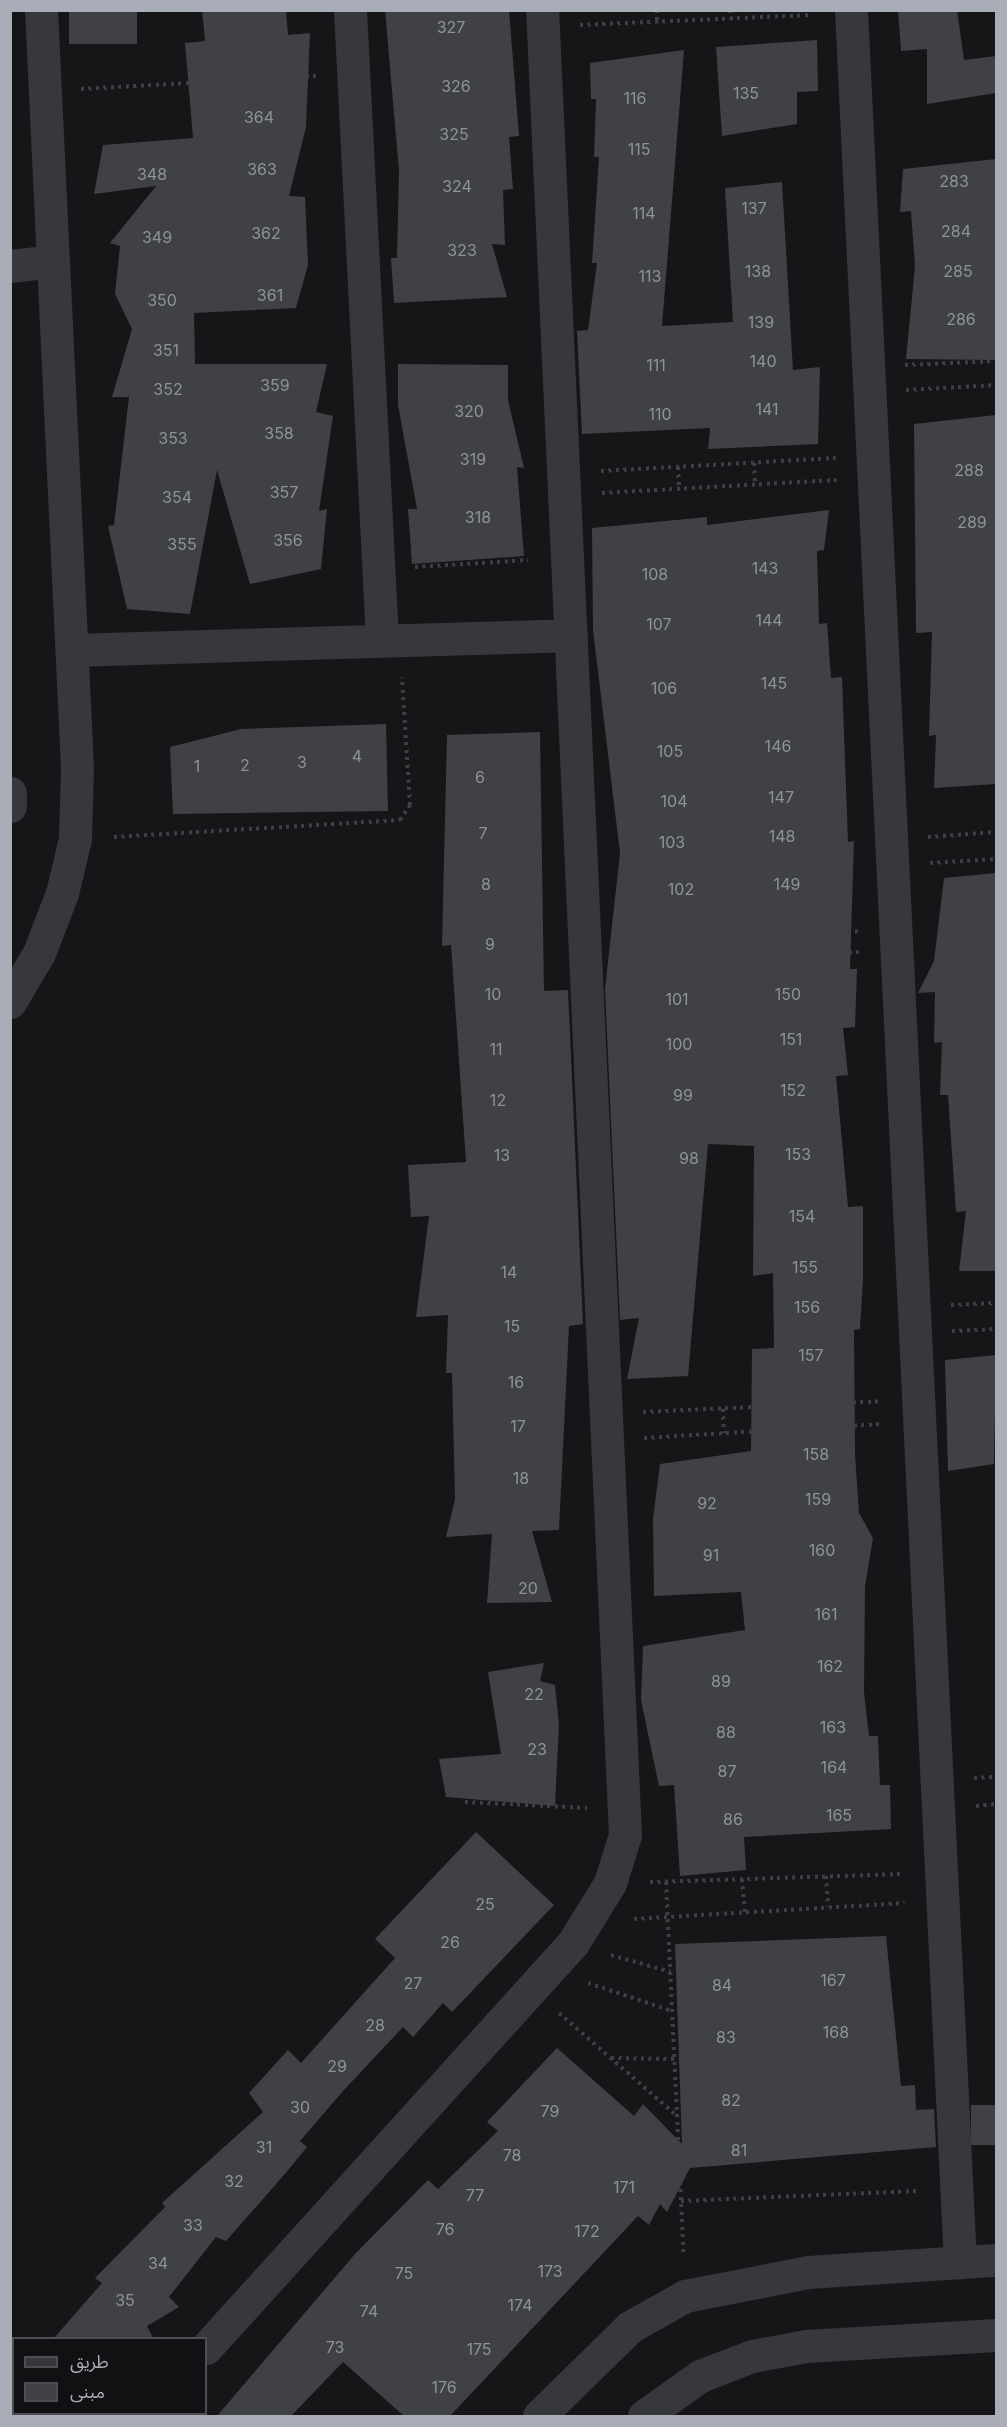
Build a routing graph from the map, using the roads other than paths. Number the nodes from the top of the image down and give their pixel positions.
1 (41, 10) edge
2 (350, 10) edge
3 (851, 12) edge
4 (543, 19) edge
5 (53, 261) junction
6 (10, 266) edge
7 (572, 634) junction
8 (391, 639) junction
9 (72, 650) junction
10 (10, 793) edge
11 (10, 806) edge
12 (10, 1002) edge
13 (996, 2260) edge
14 (960, 2262) junction
15 (996, 2335) edge
16 (207, 2347) edge
17 (539, 2416) edge
18 (644, 2416) edge

1 - 5 street
2 - 8 street
3 - 14 street
4 - 7 street
5 - 6 street
5 - 9 street
7 - 8 street
7 - 16 street
8 - 9 street
9 - 12 street
10 - 11 street
13 - 14 street
14 - 17 street
15 - 18 street

